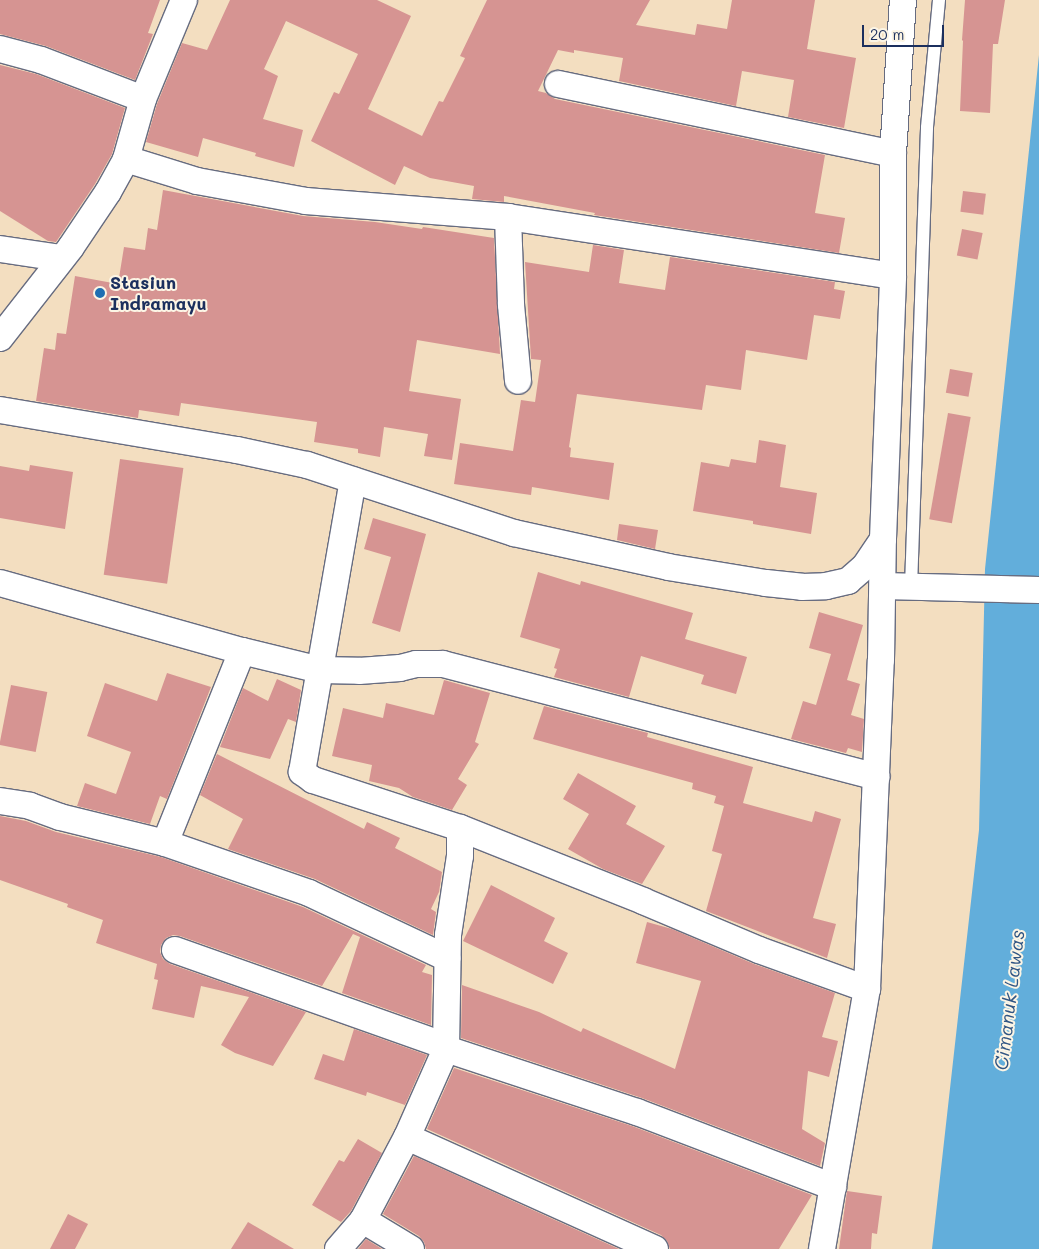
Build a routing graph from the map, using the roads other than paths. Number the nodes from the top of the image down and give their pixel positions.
1 (184, 0) edge
2 (903, 0) edge
3 (939, 0) edge
4 (0, 49) edge
5 (558, 84) dead end
6 (143, 99) junction
7 (893, 154) junction
8 (126, 158) junction
9 (508, 218) junction
10 (0, 249) edge
11 (61, 258) junction
12 (893, 276) junction
13 (0, 338) edge
14 (518, 381) dead end
15 (0, 410) edge
16 (353, 480) junction
17 (883, 539) junction
18 (0, 583) edge
19 (883, 586) junction
20 (922, 587) junction
21 (1039, 590) edge
22 (242, 651) junction
23 (320, 670) junction
24 (877, 777) junction
25 (0, 801) edge
26 (460, 828) junction
27 (165, 843) junction
28 (175, 950) dead end
29 (447, 958) junction
30 (867, 988) junction
31 (446, 1047) junction
32 (407, 1138) junction
33 (832, 1187) junction
34 (363, 1220) junction
35 (338, 1249) edge
36 (410, 1249) edge
37 (655, 1249) edge
38 (822, 1249) edge

1 - 6 street
2 - 7 street
3 - 20 lane
4 - 6 street
5 - 7 street
6 - 8 street
7 - 12 street
8 - 9 street
8 - 11 street
9 - 12 street
9 - 14 street
10 - 11 street
11 - 13 street
12 - 17 street
15 - 16 street
16 - 17 street
16 - 23 street
17 - 19 street
18 - 22 street
19 - 20 street
19 - 24 street
20 - 21 street
22 - 23 street
22 - 27 street
23 - 24 street
23 - 26 street
24 - 30 street
25 - 27 street
26 - 29 street
26 - 30 street
27 - 29 street
28 - 31 street
29 - 31 street
30 - 33 street
31 - 32 street
31 - 33 street
32 - 34 street
32 - 37 street
33 - 38 street
34 - 35 street
34 - 36 street

